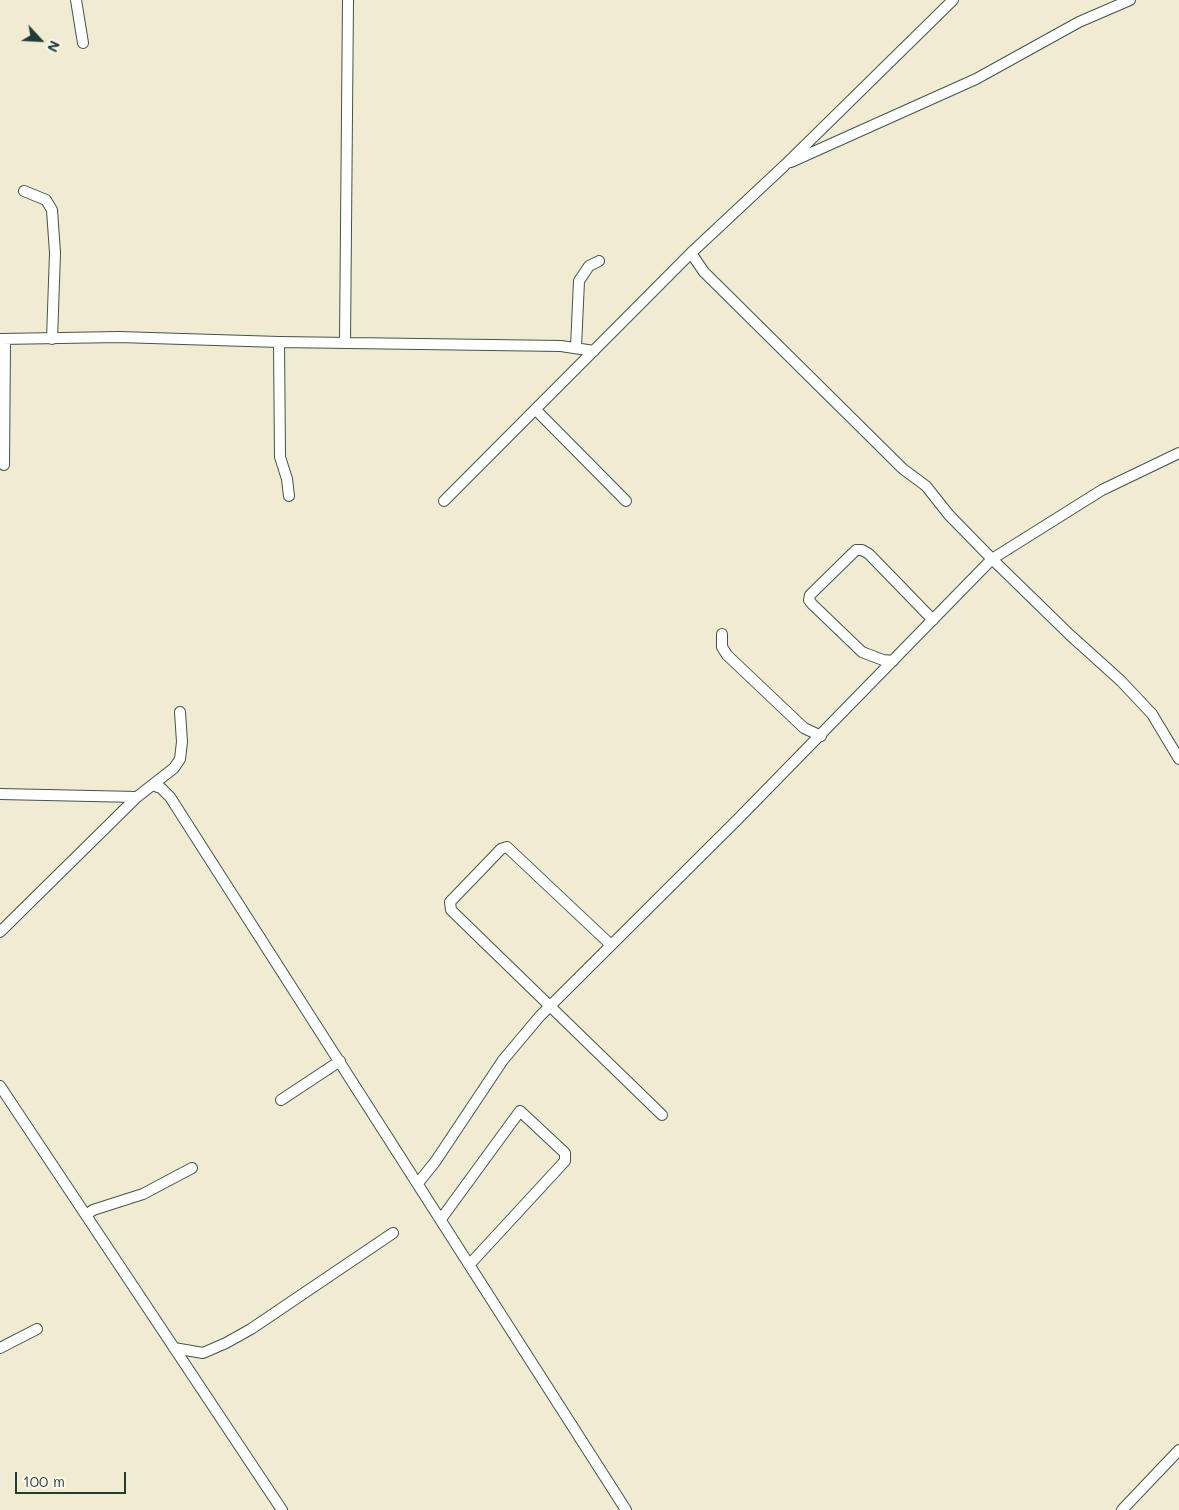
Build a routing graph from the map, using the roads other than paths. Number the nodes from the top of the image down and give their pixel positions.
1 (76, 0) edge
2 (348, 0) edge
3 (953, 0) edge
4 (1130, 0) edge
5 (83, 43) dead end
6 (784, 166) junction
7 (24, 191) dead end
8 (691, 253) junction
9 (599, 261) dead end
10 (52, 339) junction
11 (3, 340) edge
12 (279, 342) junction
13 (345, 343) junction
14 (576, 347) junction
15 (594, 351) junction
16 (536, 410) junction
17 (1179, 453) edge
18 (4, 465) dead end
19 (289, 496) dead end
20 (444, 501) dead end
21 (626, 501) dead end
22 (992, 559) junction
23 (933, 620) junction
24 (722, 634) dead end
25 (893, 661) junction
26 (180, 712) dead end
27 (821, 736) junction
28 (1179, 759) edge
29 (152, 785) junction
30 (0, 794) edge
31 (137, 797) junction
32 (0, 932) edge
33 (611, 945) junction
34 (550, 1006) junction
35 (340, 1061) junction
36 (0, 1086) edge
37 (281, 1100) dead end
38 (662, 1115) dead end
39 (192, 1168) dead end
40 (418, 1183) junction
41 (86, 1215) junction
42 (441, 1218) junction
43 (393, 1233) dead end
44 (470, 1264) junction
45 (37, 1329) dead end
46 (0, 1348) edge
47 (174, 1348) junction
48 (1179, 1450) edge
49 (282, 1510) edge
50 (626, 1510) edge
51 (1122, 1510) edge

1 - 5 street
2 - 13 street
3 - 6 street
4 - 6 street
6 - 8 street
7 - 10 street
8 - 15 street
8 - 22 street
9 - 14 street
10 - 11 street
10 - 12 street
11 - 18 street
12 - 13 street
12 - 19 street
13 - 14 street
14 - 15 street
15 - 16 street
16 - 20 street
16 - 21 street
17 - 22 street
22 - 23 street
22 - 28 street
23 - 25 street
23 - 25 street
24 - 27 street
25 - 27 street
26 - 29 street
27 - 33 street
29 - 31 street
29 - 35 street
30 - 31 street
31 - 32 street
33 - 34 street
33 - 34 street
34 - 38 street
34 - 40 street
35 - 37 street
35 - 40 street
36 - 41 street
39 - 41 street
40 - 42 street
41 - 47 street
42 - 44 street
42 - 44 street
43 - 47 street
44 - 50 street
45 - 46 street
47 - 49 street
48 - 51 street

